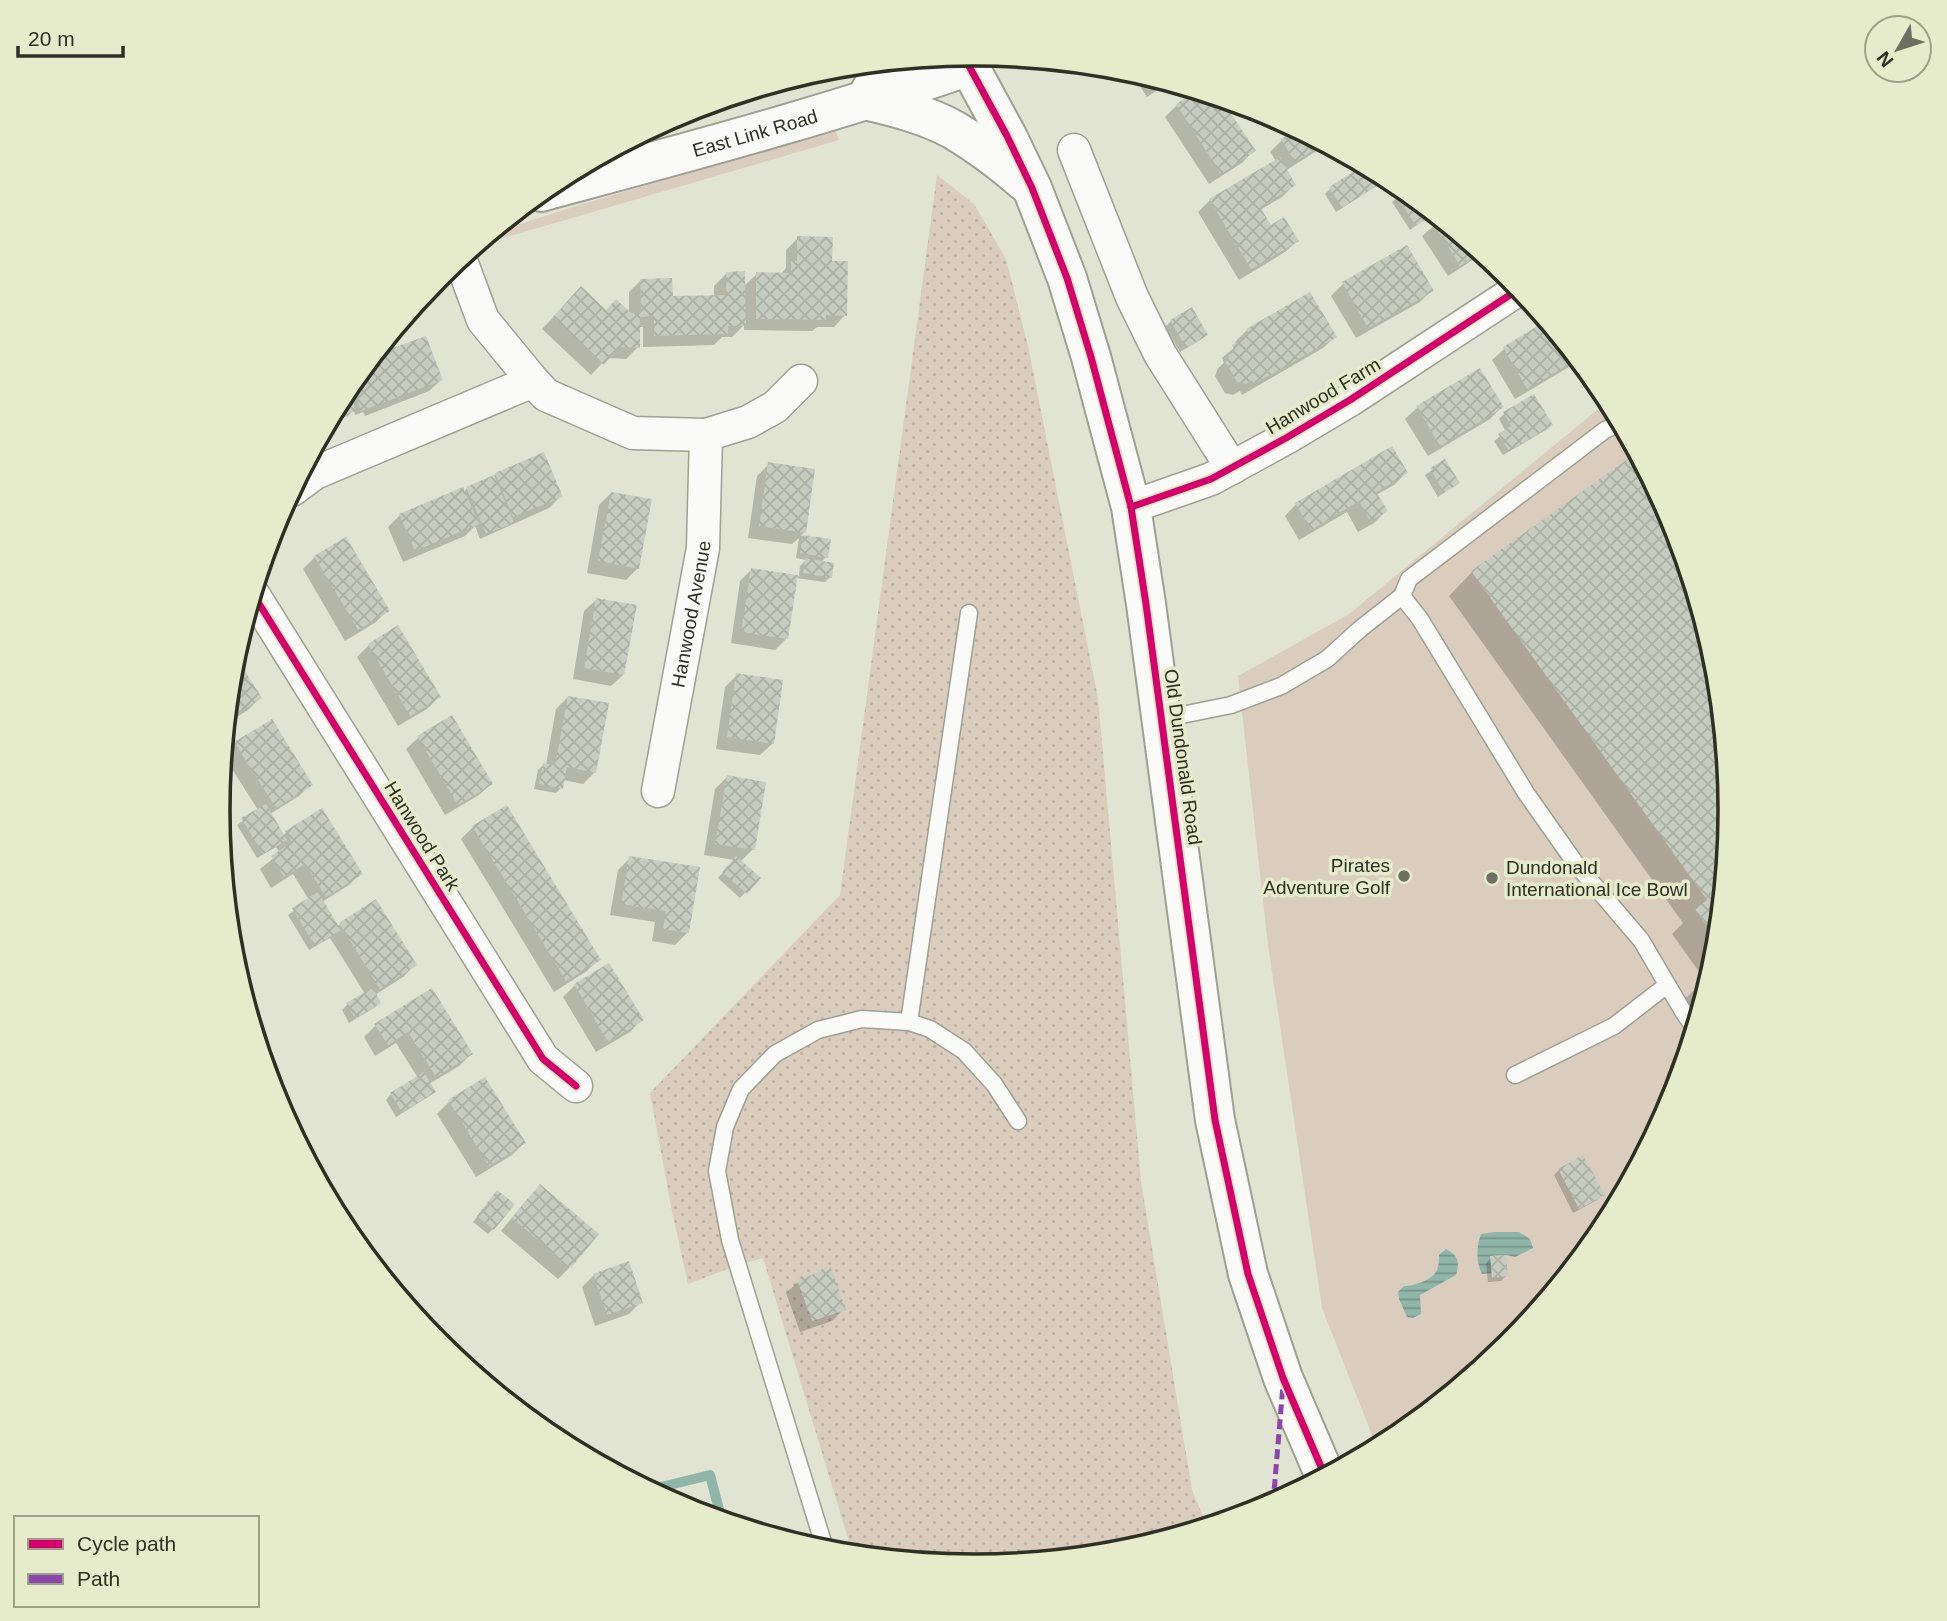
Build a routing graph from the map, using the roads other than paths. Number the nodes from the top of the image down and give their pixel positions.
1 (969, 66) edge
2 (951, 67) edge
3 (881, 72) edge
4 (865, 100) junction
5 (1074, 150) dead end
6 (622, 158) edge
7 (597, 168) edge
8 (1032, 188) junction
9 (464, 269) edge
10 (1510, 295) edge
11 (801, 381) dead end
12 (533, 382) junction
13 (1611, 427) edge
14 (706, 435) junction
15 (1232, 468) junction
16 (307, 479) edge
17 (1131, 507) junction
18 (1402, 596) junction
19 (259, 604) edge
20 (969, 613) dead end
21 (1162, 719) junction
22 (658, 791) dead end
23 (1667, 985) junction
24 (1688, 1017) edge
25 (909, 1022) junction
26 (1515, 1075) dead end
27 (576, 1086) dead end
28 (1018, 1121) dead end
29 (1322, 1468) edge
30 (822, 1539) edge

1 - 8 street, Old Dundonald Road
2 - 4 street, East Link Road
3 - 4 street
4 - 6 street, East Link Road
4 - 8 street
5 - 15 street
6 - 7 street, East Link Road
8 - 17 street, Old Dundonald Road
9 - 12 street
10 - 15 street, Hanwood Farm
11 - 14 street
12 - 14 street
12 - 16 street
13 - 18 lane
14 - 22 street, Hanwood Avenue
15 - 17 street, Hanwood Farm
17 - 21 street, Old Dundonald Road
18 - 21 lane
18 - 23 lane
19 - 27 street, Hanwood Park
20 - 25 lane
21 - 29 street, Old Dundonald Road
23 - 24 lane
23 - 26 lane
25 - 28 lane
25 - 30 lane

